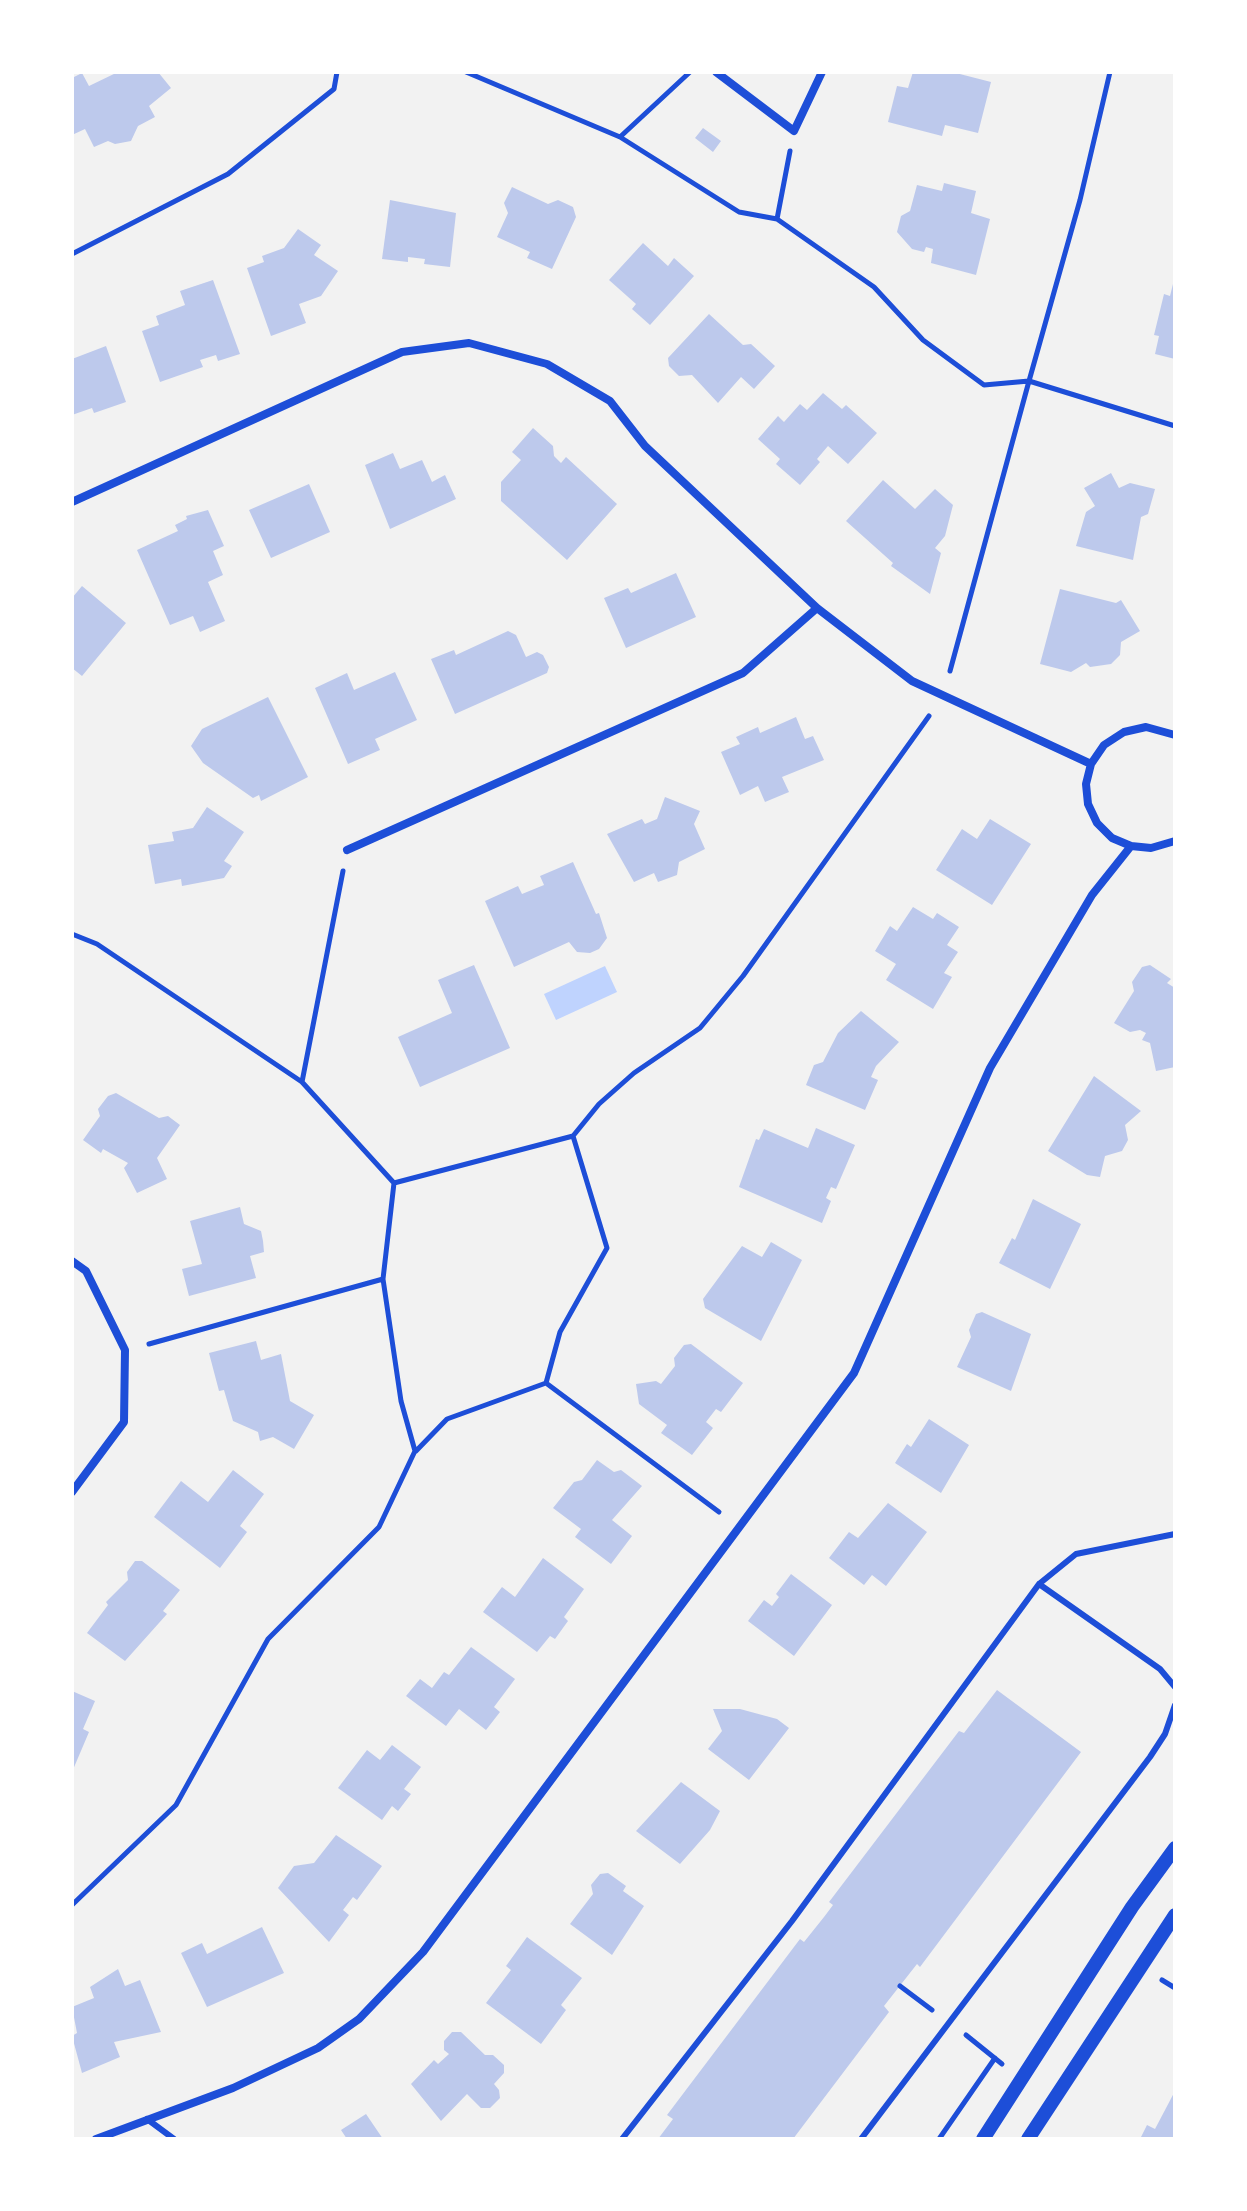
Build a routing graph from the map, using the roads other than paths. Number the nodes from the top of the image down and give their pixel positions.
1 (716, 72) edge
2 (822, 72) edge
3 (72, 502) edge
4 (817, 608) junction
5 (1175, 735) edge
6 (1091, 764) junction
7 (1175, 841) edge
8 (1131, 846) junction
9 (347, 850) road end
10 (72, 1261) edge
11 (72, 1492) edge
12 (1175, 1534) edge
13 (1039, 1584) junction
14 (1175, 1687) edge
15 (1175, 1705) edge
16 (1175, 1848) edge
17 (1175, 1915) edge
18 (147, 2119) junction
19 (1031, 2137) edge
20 (96, 2139) edge
21 (174, 2139) edge
22 (622, 2139) edge
23 (861, 2139) edge
24 (983, 2139) edge

1 - 2 street
3 - 4 street
4 - 6 street
4 - 9 street
5 - 6 street
6 - 8 street
7 - 8 street
8 - 18 street
10 - 11 street
12 - 13 lane
13 - 14 lane
13 - 22 lane
15 - 23 lane
16 - 24 street
17 - 19 street
18 - 20 street
18 - 21 lane

